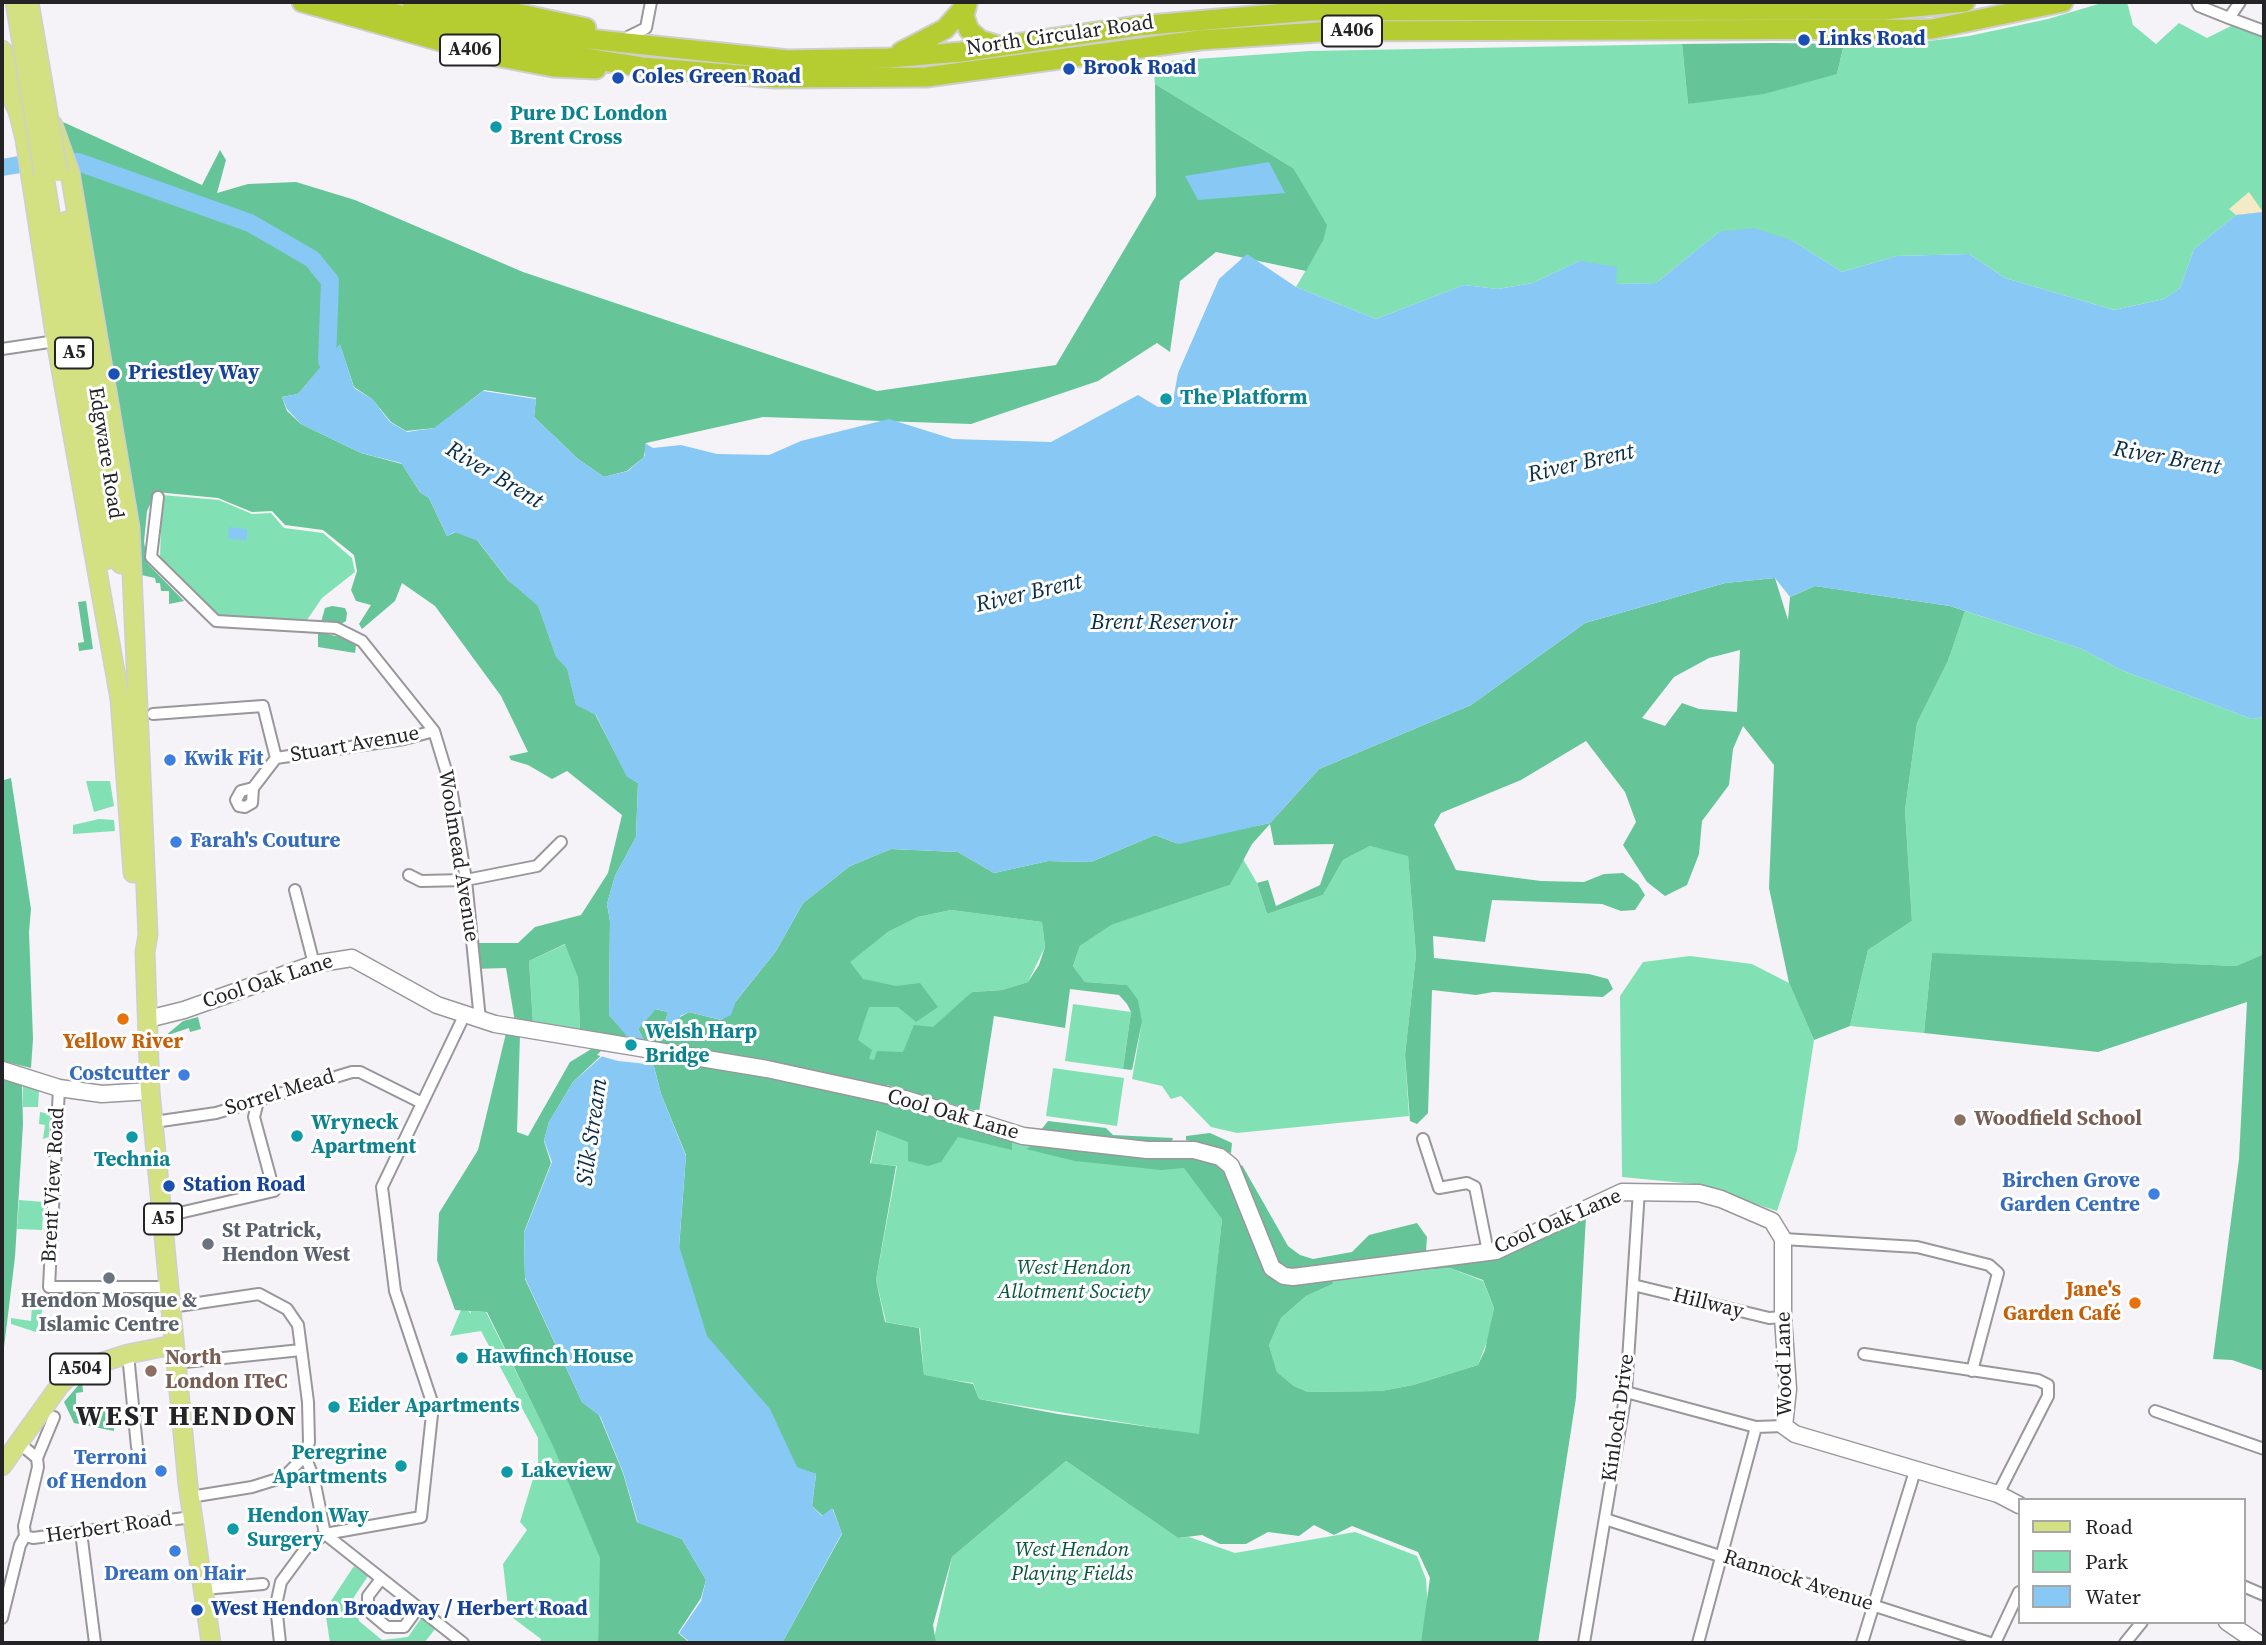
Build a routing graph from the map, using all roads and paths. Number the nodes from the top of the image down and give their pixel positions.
1 (15, 2) edge
2 (29, 2) edge
3 (302, 2) edge
4 (352, 2) edge
5 (412, 2) edge
6 (651, 2) edge
7 (1965, 2) edge
8 (2063, 2) edge
9 (2197, 2) edge
10 (2240, 2) edge
11 (967, 3) edge
12 (1506, 5) edge
13 (1862, 6) edge
14 (480, 14) edge
15 (2229, 19) junction
16 (2264, 31) edge
17 (628, 37) junction
18 (1001, 47) junction
19 (2, 50) edge
20 (678, 50) junction
21 (888, 58) junction
22 (642, 67) junction
23 (2, 77) edge
24 (51, 173) junction
25 (56, 341) junction
26 (2, 349) edge
27 (158, 497) dead end
28 (128, 699) junction
29 (153, 714) dead end
30 (434, 731) junction
31 (276, 758) junction
32 (253, 788) dead end
33 (561, 842) dead end
34 (410, 875) dead end
35 (466, 880) junction
36 (295, 890) dead end
37 (314, 964) junction
38 (472, 1018) junction
39 (148, 1019) junction
40 (2, 1070) edge
41 (59, 1088) junction
42 (150, 1091) junction
43 (258, 1101) junction
44 (422, 1103) junction
45 (154, 1122) junction
46 (1423, 1139) dead end
47 (1639, 1191) junction
48 (162, 1217) junction
49 (1783, 1239) junction
50 (1488, 1252) junction
51 (1633, 1285) junction
52 (170, 1287) junction
53 (171, 1307) junction
54 (1783, 1317) junction
55 (173, 1345) junction
56 (301, 1350) junction
57 (1864, 1353) dead end
58 (128, 1354) junction
59 (175, 1363) junction
60 (1972, 1370) junction
61 (1626, 1392) junction
62 (2155, 1411) dead end
63 (54, 1418) dead end
64 (1784, 1426) junction
65 (1756, 1427) junction
66 (19, 1443) junction
67 (137, 1447) dead end
68 (2264, 1449) edge
69 (305, 1456) junction
70 (37, 1458) junction
71 (2, 1466) edge
72 (1916, 1471) junction
73 (1998, 1494) junction
74 (190, 1497) junction
75 (2018, 1504) edge
76 (192, 1517) junction
77 (1605, 1519) junction
78 (81, 1532) junction
79 (324, 1534) junction
80 (25, 1536) junction
81 (1722, 1556) junction
82 (381, 1579) junction
83 (263, 1584) dead end
84 (2245, 1586) edge
85 (203, 1589) junction
86 (2263, 1590) edge
87 (2018, 1594) edge
88 (1874, 1605) junction
89 (418, 1608) junction
90 (2, 1618) edge
91 (2140, 1624) edge
92 (2230, 1624) edge
93 (95, 1643) edge
94 (211, 1643) edge
95 (280, 1643) edge
96 (463, 1643) edge
97 (1584, 1643) edge
98 (1698, 1643) edge
99 (1861, 1643) edge
100 (1992, 1643) edge
101 (2125, 1643) edge
102 (2258, 1643) edge

1 - 24 main road, A5, bridge
2 - 24 main road, Edgware Road / A5, bridge
3 - 22 highway, A406
4 - 14 highway, A406
5 - 14 highway, A406
6 - 17 street
7 - 13 highway, North Circular Road / A406
8 - 22 highway, North Circular Road / A406
9 - 15 street
10 - 15 street
11 - 18 highway
11 - 21 highway
12 - 13 highway, North Circular Road / A406
12 - 18 highway, North Circular Road / A406
14 - 17 highway, A406
14 - 20 highway, North Circular Road / A406
14 - 22 highway, North Circular Road / A406
15 - 16 street
17 - 20 highway, A406
18 - 21 highway, North Circular Road / A406
19 - 24 main road
20 - 21 highway, North Circular Road / A406
23 - 24 main road
24 - 25 main road
24 - 28 main road, Edgware Road / A5
25 - 26 street
25 - 28 main road
27 - 30 street, Woolmead Avenue
28 - 39 main road, A5
29 - 31 street, Stuart Avenue
30 - 31 street, Stuart Avenue
30 - 35 street, Woolmead Avenue
31 - 32 street, Stuart Avenue
33 - 35 street
34 - 35 street
35 - 38 street, Woolmead Avenue
36 - 37 street
37 - 38 street, Cool Oak Lane
37 - 39 street, Cool Oak Lane
38 - 44 street
38 - 50 street, Cool Oak Lane
39 - 42 main road, A5
40 - 41 street
41 - 42 street
41 - 52 street, Brent View Road
42 - 45 main road, A5
43 - 44 street, Sorrel Mead
43 - 45 street, Sorrel Mead
43 - 48 street
44 - 79 street
45 - 48 main road, A5
46 - 50 street
47 - 49 street, Cool Oak Lane
47 - 50 street, Cool Oak Lane
47 - 51 street, Kinloch Drive
48 - 52 main road, A5
49 - 54 street, Wood Lane
49 - 60 street
51 - 54 street, Hillway
51 - 61 street, Kinloch Drive
52 - 53 main road, A5
53 - 55 main road, A5
53 - 56 street
54 - 64 street, Wood Lane
55 - 58 main road, A504
55 - 59 main road, A5
56 - 59 street
56 - 69 street
57 - 60 street
58 - 66 main road, A504
58 - 67 street
59 - 74 main road, A5
60 - 73 street
61 - 65 street
61 - 77 street, Kinloch Drive
62 - 68 street
63 - 70 street
64 - 65 street
64 - 72 street, Wood Lane
65 - 81 street
66 - 70 street
66 - 71 main road, A504
69 - 74 street
69 - 79 street
70 - 80 street
72 - 73 street, Wood Lane
72 - 88 street
73 - 75 street, Wood Lane
74 - 76 main road, A5
76 - 78 street, Herbert Road
76 - 85 main road, A5
77 - 81 street, Rannock Avenue
77 - 97 street, Kinloch Drive
78 - 80 street, Herbert Road
78 - 93 street
79 - 82 street
79 - 95 street
80 - 90 street
81 - 88 street, Rannock Avenue
81 - 98 street
82 - 89 street
82 - 89 street
83 - 85 street
84 - 86 street
85 - 94 main road, A5
87 - 100 street
88 - 99 street
88 - 100 street, Rannock Avenue
89 - 96 street
91 - 101 street
92 - 102 street

